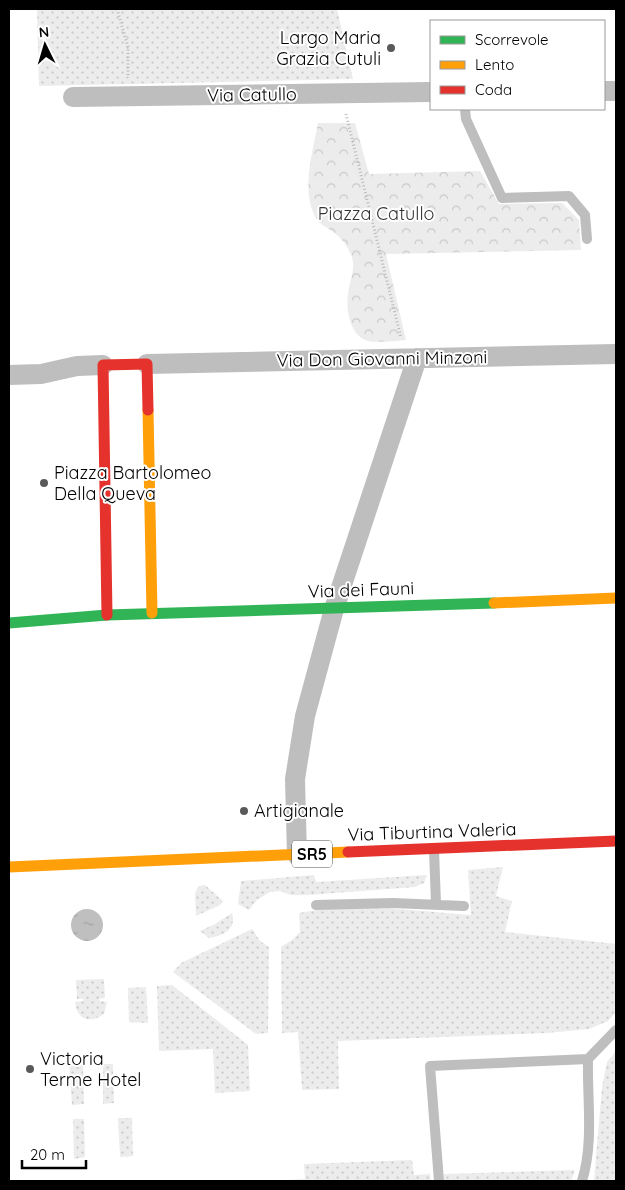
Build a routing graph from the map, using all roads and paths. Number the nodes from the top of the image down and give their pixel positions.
1 (117, 9) edge
2 (430, 92) edge
3 (341, 94) junction
4 (128, 96) junction
5 (73, 97) dead end
6 (465, 110) edge
7 (587, 239) dead end
8 (616, 354) edge
9 (411, 358) junction
10 (147, 364) junction
11 (103, 365) junction
12 (9, 375) edge
13 (616, 598) edge
14 (334, 609) junction
15 (152, 613) junction
16 (107, 615) junction
17 (9, 623) edge
18 (616, 841) edge
19 (434, 849) junction
20 (297, 855) junction
21 (9, 867) edge
22 (316, 904) dead end
23 (436, 904) junction
24 (464, 906) dead end
25 (616, 1030) edge
26 (588, 1059) junction
27 (438, 1181) edge
28 (582, 1181) edge

1 - 4 path
2 - 3 street, Via Catullo
3 - 4 street, Via Catullo
3 - 9 path
4 - 5 street, Via Catullo
6 - 7 lane
8 - 9 street, Via Don Giovanni Minzoni
9 - 10 street, Via Don Giovanni Minzoni
9 - 14 street
10 - 11 street
10 - 15 street
11 - 12 street
11 - 16 street
13 - 14 street, Via dei Fauni
14 - 15 street, Via dei Fauni
14 - 20 street
15 - 16 street, Via dei Fauni
16 - 17 street, Via dei Fauni
18 - 19 street, Via Tiburtina Valeria / SR5
19 - 20 street, Via Tiburtina Valeria / SR5
19 - 23 lane
20 - 21 street, Via Tiburtina Valeria / SR5
22 - 23 lane
23 - 24 lane
25 - 26 lane
26 - 27 lane
26 - 28 lane

